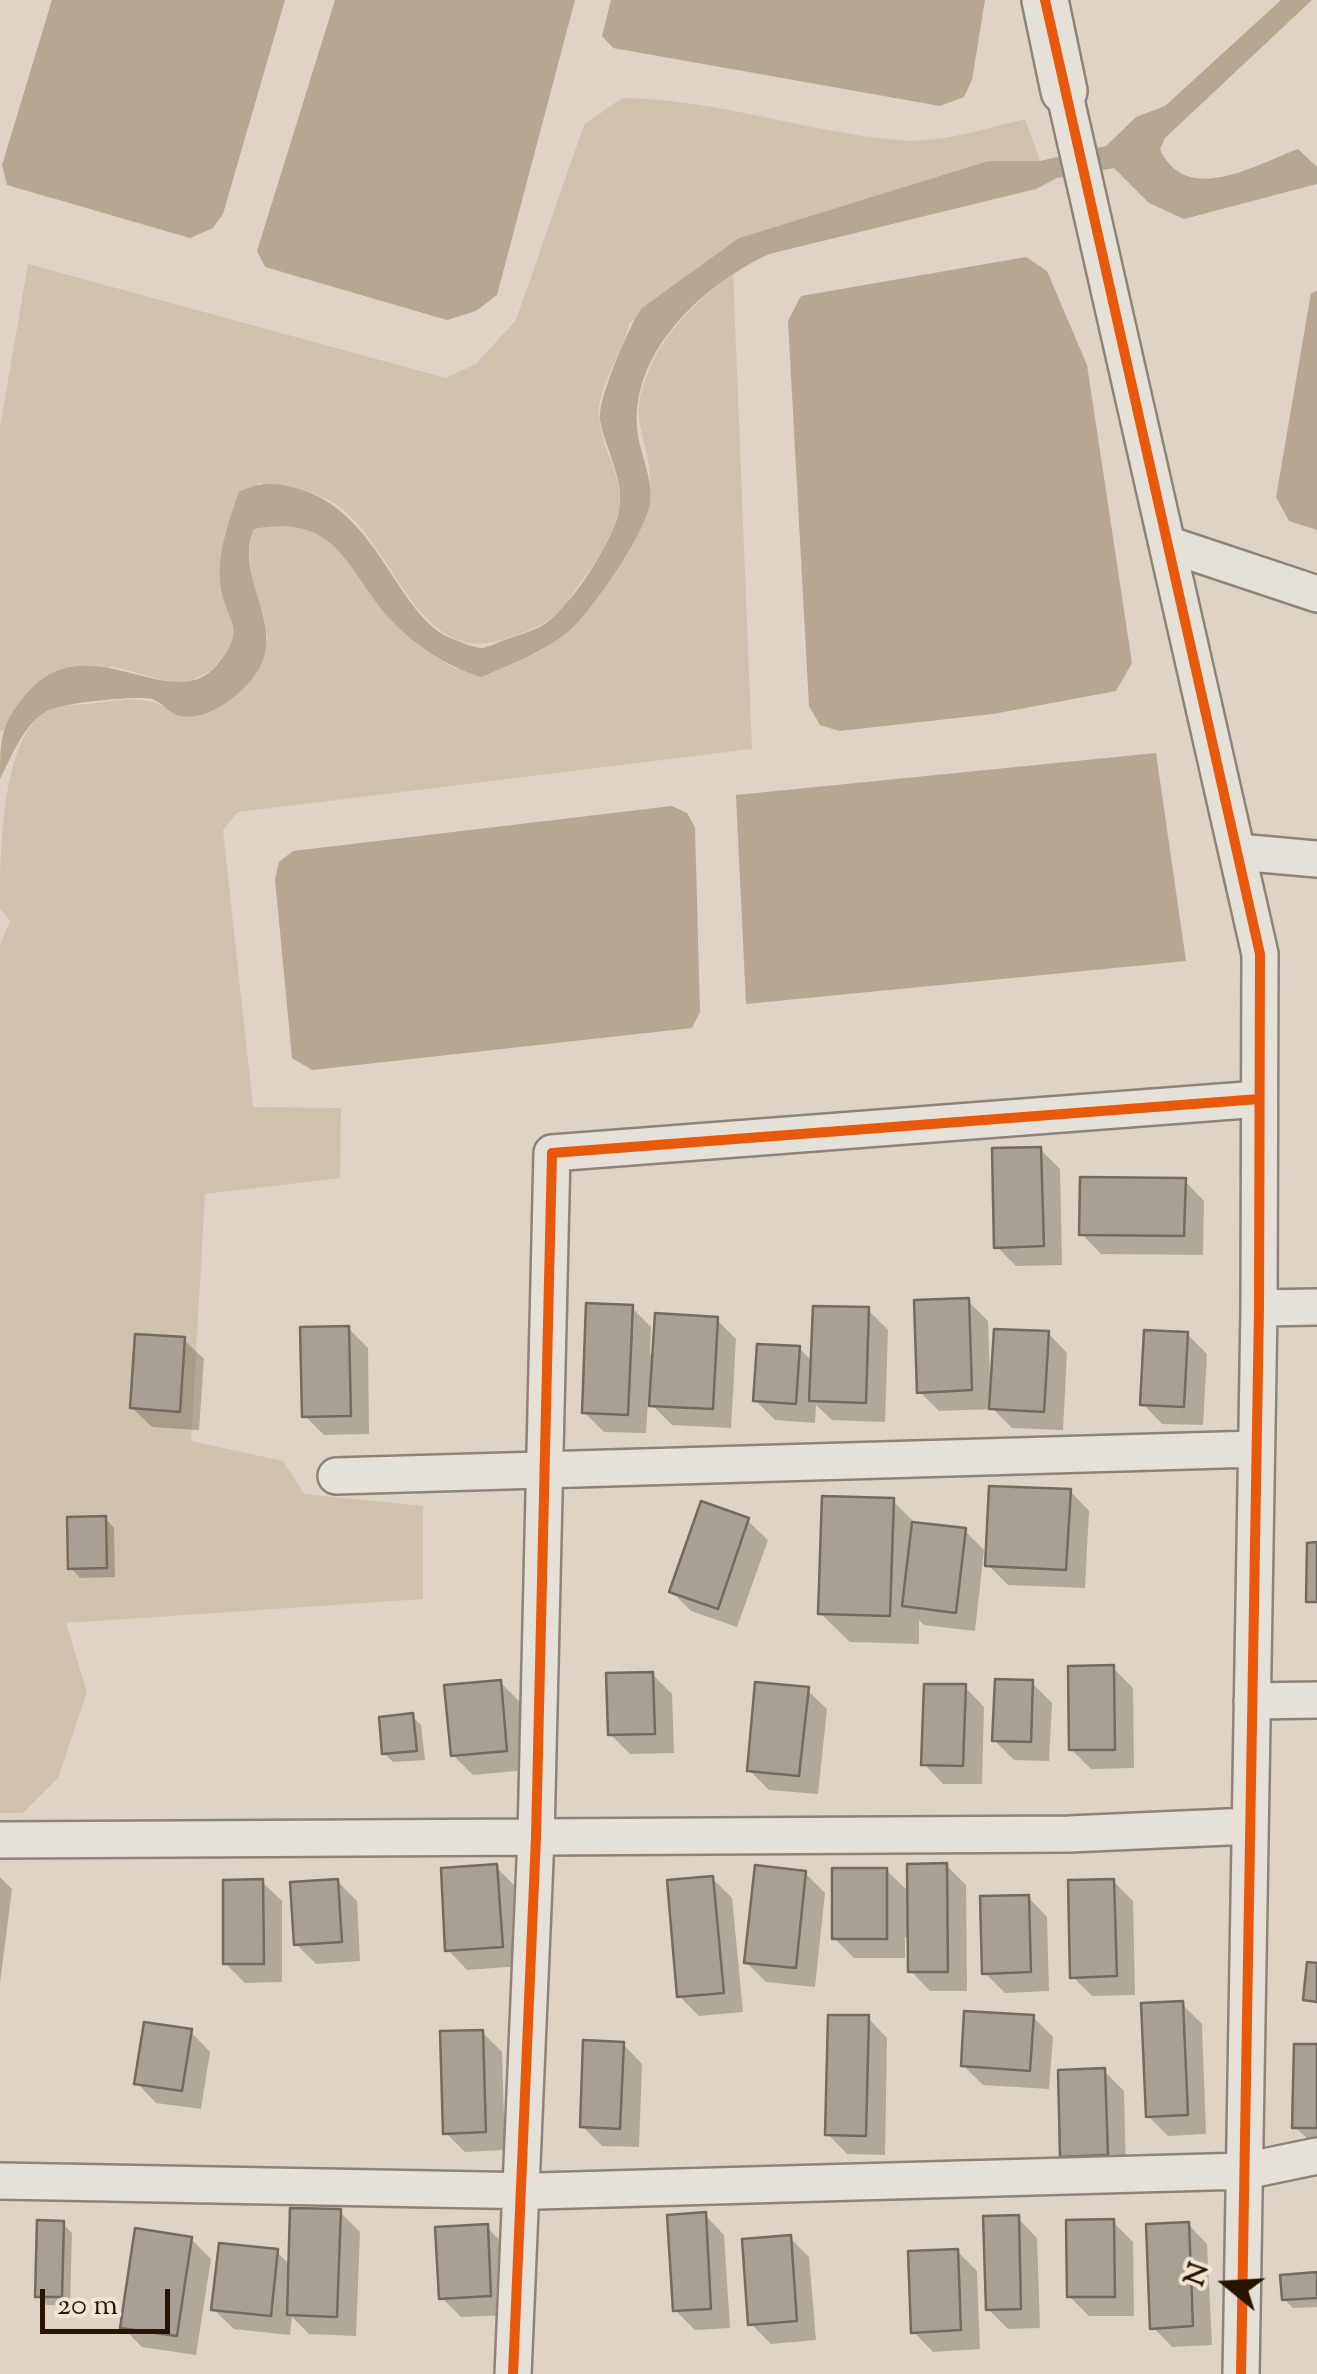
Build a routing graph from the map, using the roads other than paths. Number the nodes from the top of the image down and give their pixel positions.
1 (1045, 0) edge
2 (1064, 90) joint
3 (1170, 545) junction
4 (1317, 594) edge
5 (1238, 852) junction
6 (1317, 858) edge
7 (1259, 1099) junction
8 (1317, 1307) edge
9 (1259, 1308) junction
10 (1256, 1449) junction
11 (545, 1470) junction
12 (336, 1476) dead end
13 (1317, 1700) edge
14 (1252, 1701) junction
15 (1250, 1826) junction
16 (536, 1837) junction
17 (0, 1840) edge
18 (1317, 2156) edge
19 (1245, 2171) junction
20 (0, 2181) edge
21 (519, 2191) junction
22 (512, 2374) edge
23 (1241, 2374) edge

1 - 2 street
2 - 3 street
3 - 4 street
3 - 5 street
5 - 6 street
5 - 7 street
7 - 9 street
7 - 11 street
8 - 9 street
9 - 10 street
10 - 11 street
10 - 14 street
11 - 12 street
11 - 16 street
13 - 14 street
14 - 15 street
15 - 16 street
15 - 19 street
16 - 17 street
16 - 21 street
18 - 19 street
19 - 21 street
19 - 23 street
20 - 21 street
21 - 22 street

